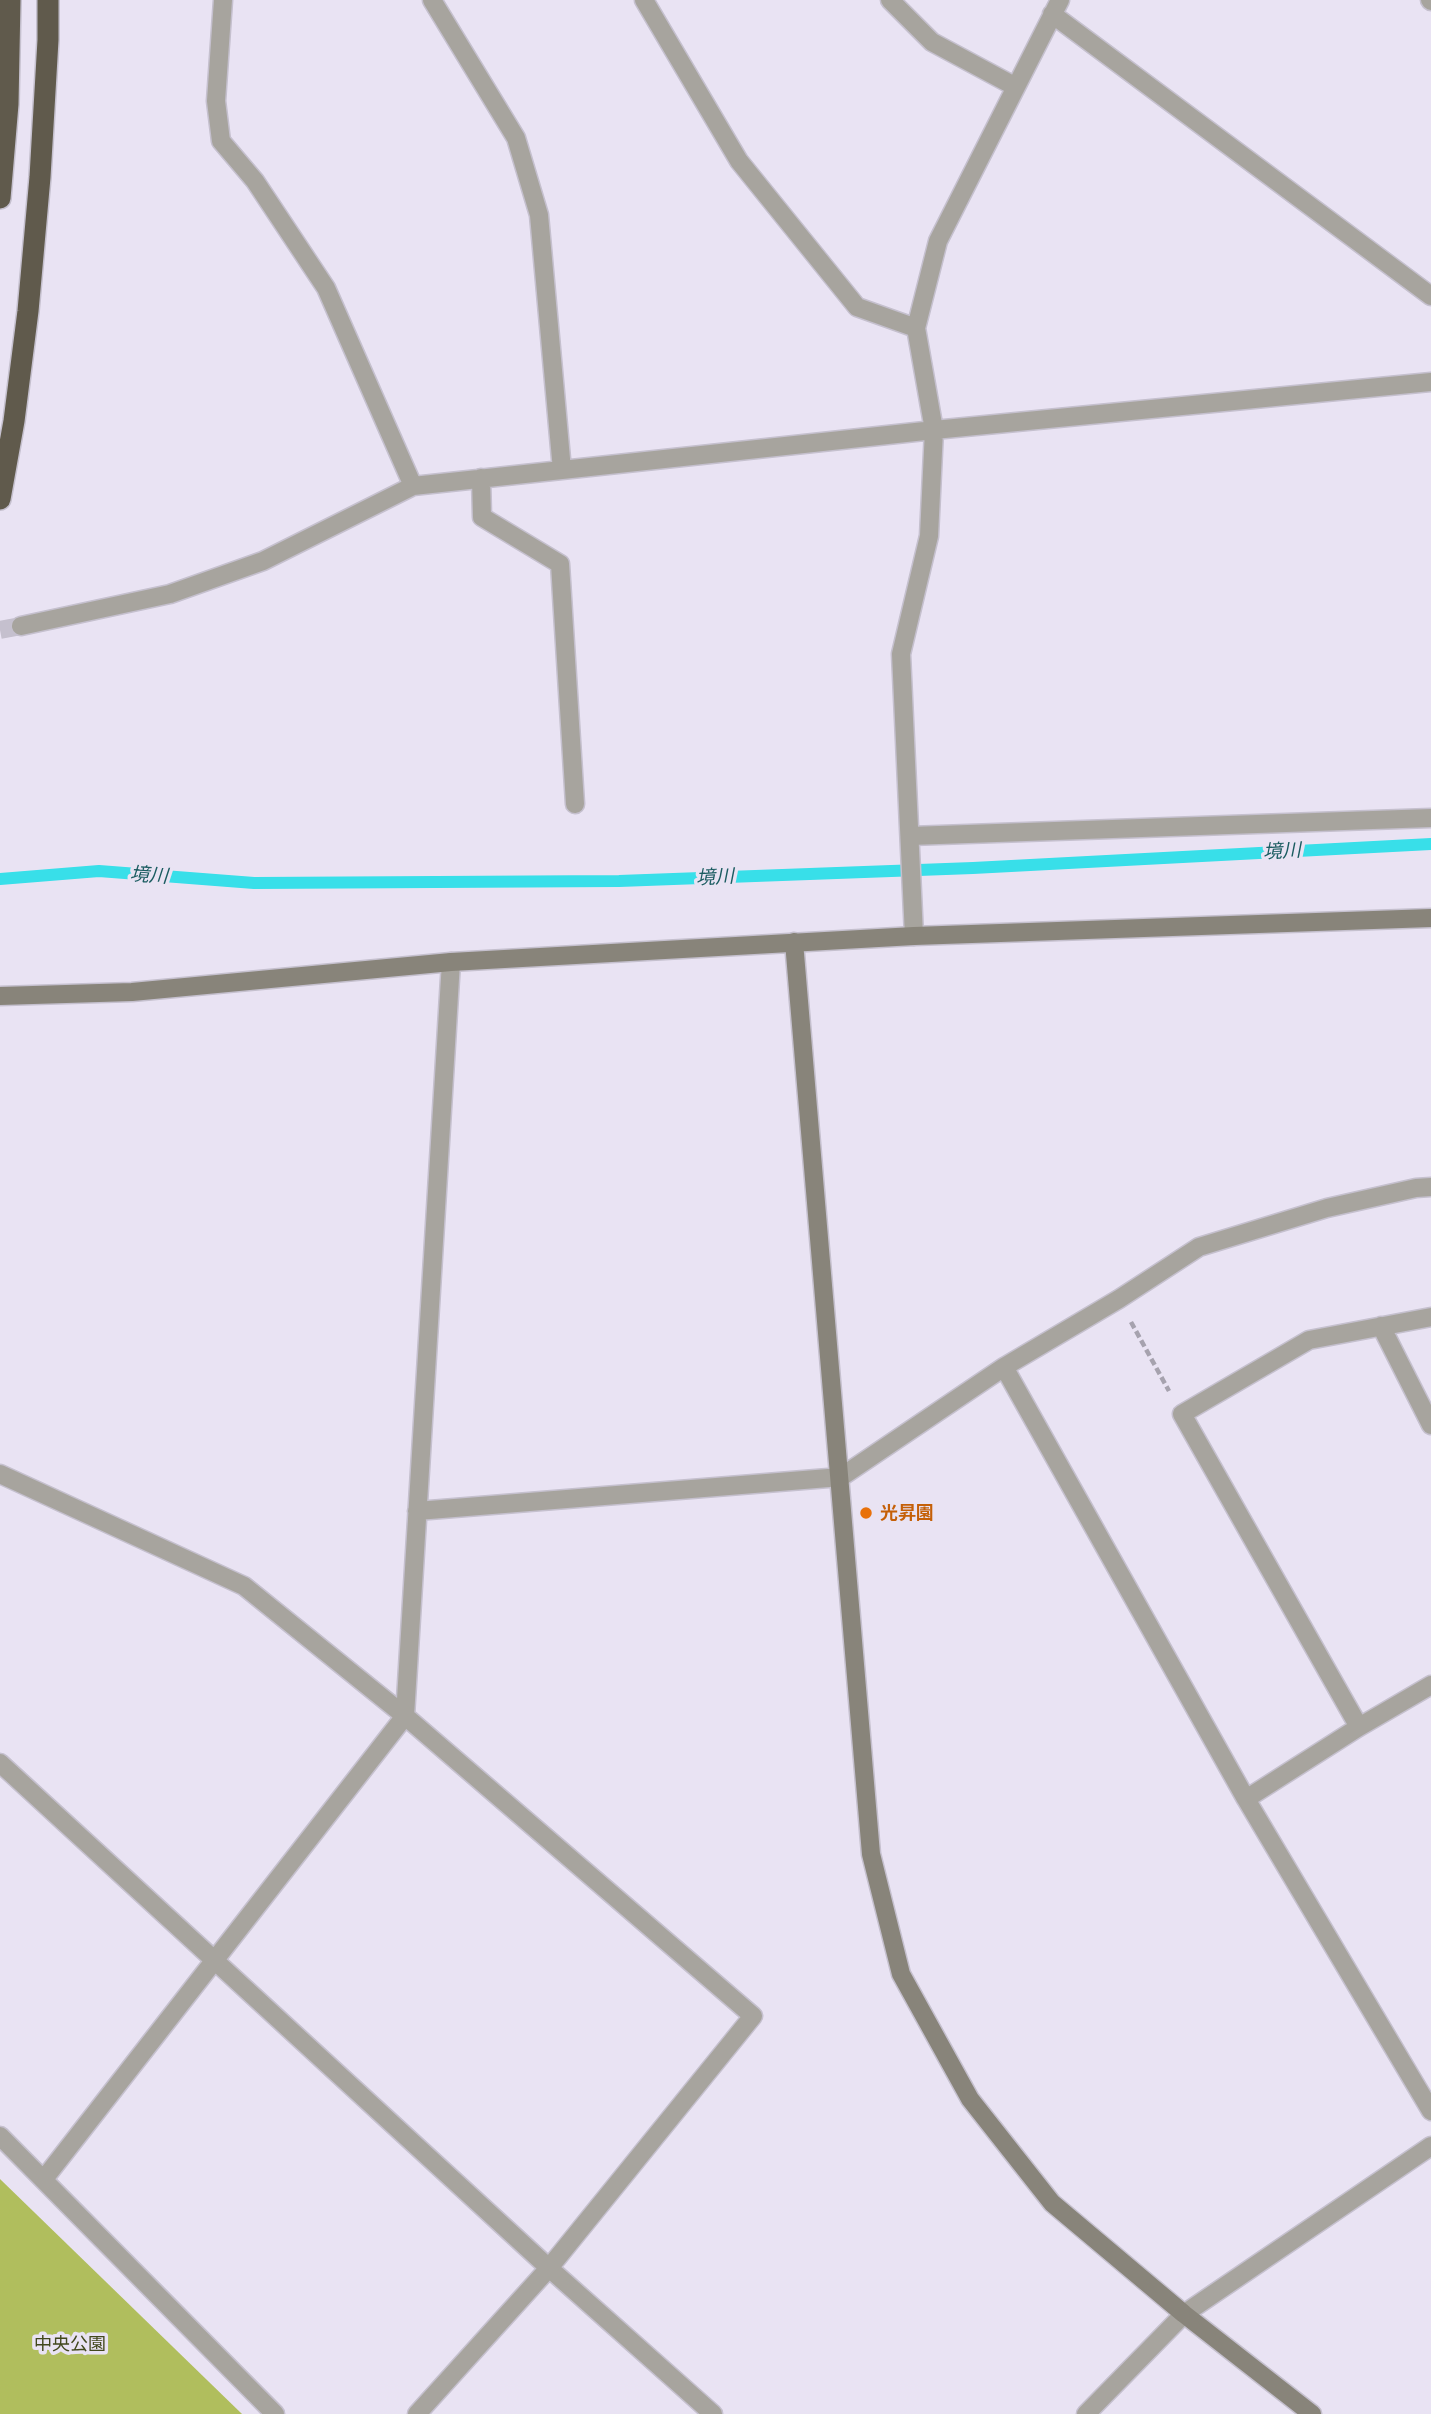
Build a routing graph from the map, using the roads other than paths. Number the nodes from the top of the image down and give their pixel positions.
1 (10, 0) edge
2 (48, 0) edge
3 (223, 0) edge
4 (432, 0) edge
5 (644, 0) edge
6 (890, 0) edge
7 (1056, 7) edge
8 (1016, 87) junction
9 (0, 198) edge
10 (1431, 296) edge
11 (916, 328) junction
12 (1431, 382) edge
13 (934, 429) junction
14 (562, 470) junction
15 (481, 478) junction
16 (413, 486) junction
17 (0, 499) edge
18 (21, 626) tunnel mouth
19 (575, 804) dead end
20 (1431, 818) edge
21 (910, 836) junction
22 (1431, 918) edge
23 (914, 936) junction
24 (794, 942) junction
25 (451, 962) junction
26 (0, 996) edge
27 (1431, 1187) edge
28 (1431, 1317) edge
29 (1381, 1326) junction
30 (1004, 1367) junction
31 (1431, 1425) edge
32 (841, 1477) junction
33 (2, 1480) edge
34 (417, 1511) junction
35 (1431, 1685) edge
36 (405, 1716) junction
37 (1359, 1727) junction
38 (0, 1763) edge
39 (1246, 1799) junction
40 (215, 1960) junction
41 (1431, 2111) edge
42 (0, 2136) edge
43 (1431, 2146) edge
44 (44, 2179) junction
45 (549, 2269) junction
46 (1184, 2314) junction
47 (275, 2414) edge
48 (417, 2414) edge
49 (713, 2414) edge
50 (1086, 2414) edge
51 (1312, 2414) edge

1 - 9 highway
2 - 17 highway
3 - 16 street
4 - 14 street
5 - 11 street
6 - 8 street
7 - 8 street
7 - 10 street
8 - 11 street
11 - 13 street
12 - 13 street
13 - 14 street
13 - 21 street
14 - 15 street
15 - 16 street
15 - 19 street
16 - 18 street
20 - 21 street
21 - 23 street
22 - 23 street
23 - 24 street
24 - 25 street
24 - 32 street
25 - 26 street
25 - 34 street
27 - 30 street
28 - 29 street
29 - 31 street
29 - 37 street
30 - 32 street
30 - 39 street
32 - 34 street
32 - 46 street
33 - 36 street
34 - 36 street
35 - 37 street
36 - 40 street
36 - 45 street
37 - 39 street
38 - 40 street
39 - 41 street
40 - 44 street
40 - 45 street
42 - 44 street
43 - 46 street
44 - 47 street
45 - 48 street
45 - 49 street
46 - 50 street
46 - 51 street

